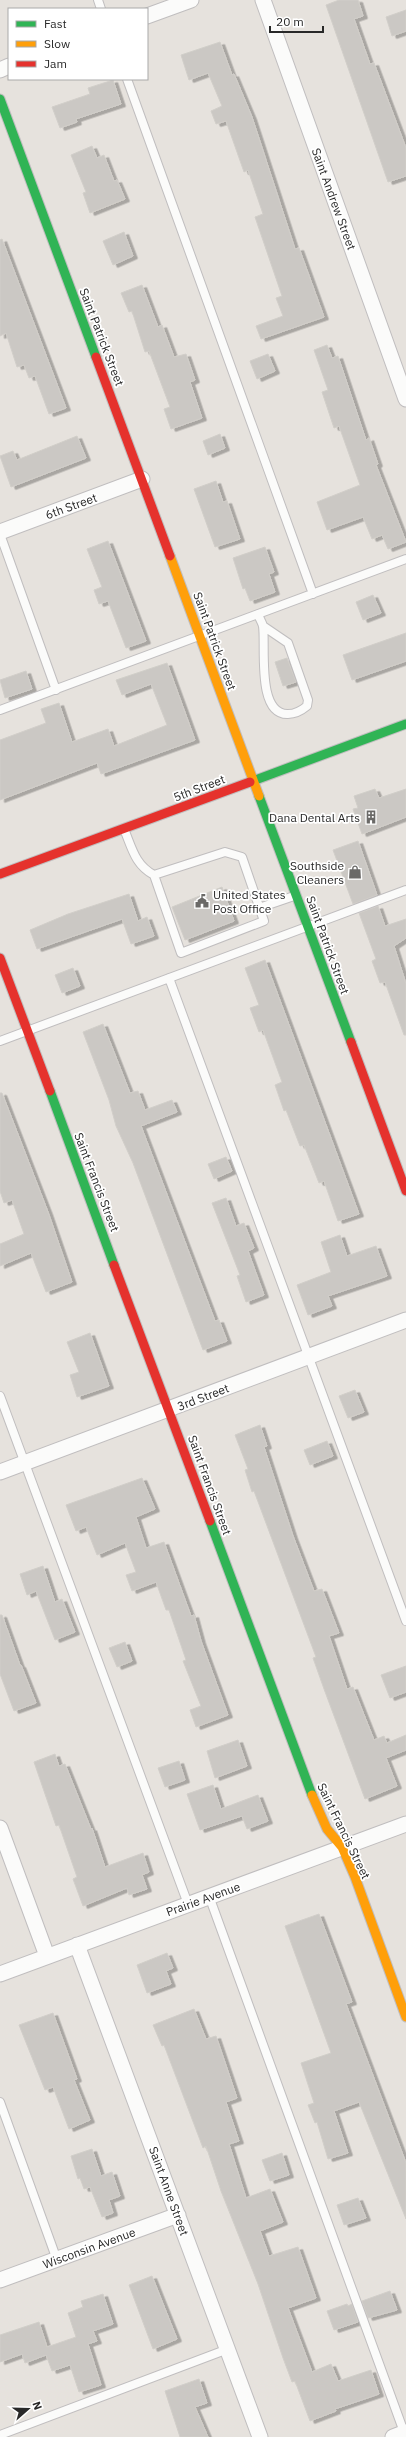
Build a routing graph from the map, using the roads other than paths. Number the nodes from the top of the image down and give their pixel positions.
1 (191, 0) edge
2 (263, 0) edge
3 (148, 16) edge
4 (126, 80) edge
5 (0, 99) edge
6 (403, 383) edge
7 (406, 399) edge
8 (142, 479) junction
9 (0, 533) edge
10 (406, 559) edge
11 (313, 594) junction
12 (258, 614) junction
13 (263, 626) junction
14 (200, 636) junction
15 (56, 690) junction
16 (0, 710) edge
17 (406, 724) edge
18 (254, 780) junction
19 (124, 829) junction
20 (0, 874) edge
21 (154, 875) junction
22 (406, 890) edge
23 (296, 895) junction
24 (259, 908) junction
25 (308, 926) junction
26 (0, 958) edge
27 (169, 978) junction
28 (27, 1032) junction
29 (0, 1042) edge
30 (406, 1191) edge
31 (406, 1320) edge
32 (307, 1357) junction
33 (0, 1396) edge
34 (169, 1409) junction
35 (25, 1463) junction
36 (0, 1472) edge
37 (406, 1621) edge
38 (406, 1824) edge
39 (0, 1828) edge
40 (342, 1847) junction
41 (209, 1896) junction
42 (188, 1904) junction
43 (77, 1945) junction
44 (47, 1956) junction
45 (0, 1974) edge
46 (406, 2017) edge
47 (0, 2102) edge
48 (178, 2215) junction
49 (57, 2260) junction
50 (0, 2280) edge
51 (228, 2349) junction
52 (0, 2435) edge
53 (402, 2435) edge
54 (260, 2437) edge

1 - 3 street
2 - 6 street, Saint Andrew Street
4 - 11 lane
5 - 8 main road, Saint Patrick Street
6 - 7 street, Saint Andrew Street
8 - 9 street, 6th Street
8 - 14 main road, Saint Patrick Street
9 - 15 lane
10 - 11 lane
11 - 12 lane
12 - 13 lane
12 - 14 lane
13 - 13 lane
14 - 15 lane
14 - 18 main road, Saint Patrick Street
15 - 16 lane
17 - 18 main road, 5th Street
18 - 19 main road, 5th Street
18 - 23 main road, Saint Patrick Street
19 - 20 main road, 5th Street
19 - 21 lane
21 - 24 lane
21 - 24 lane
22 - 25 lane
23 - 24 lane
23 - 25 main road, Saint Patrick Street
25 - 27 lane
25 - 30 main road, Saint Patrick Street
26 - 28 main road, Saint Francis Street
27 - 28 lane
27 - 32 lane
28 - 29 lane
28 - 34 main road, Saint Francis Street
31 - 32 street, 3rd Street
32 - 34 street, 3rd Street
32 - 37 lane
33 - 35 lane
34 - 35 street, 3rd Street
34 - 40 main road, Saint Francis Street
35 - 36 street, 3rd Street
35 - 42 lane
38 - 40 street, Prairie Avenue
39 - 44 street
40 - 41 street, Prairie Avenue
40 - 46 main road, Saint Francis Street
41 - 42 street, Prairie Avenue
41 - 53 lane
42 - 43 street, Prairie Avenue
43 - 44 street, Prairie Avenue
43 - 48 street, Saint Anne Street
44 - 45 street, Prairie Avenue
47 - 49 lane
48 - 49 street, Wisconsin Avenue
48 - 51 street, Saint Anne Street
49 - 50 street, Wisconsin Avenue
51 - 52 lane
51 - 54 street, Saint Anne Street

